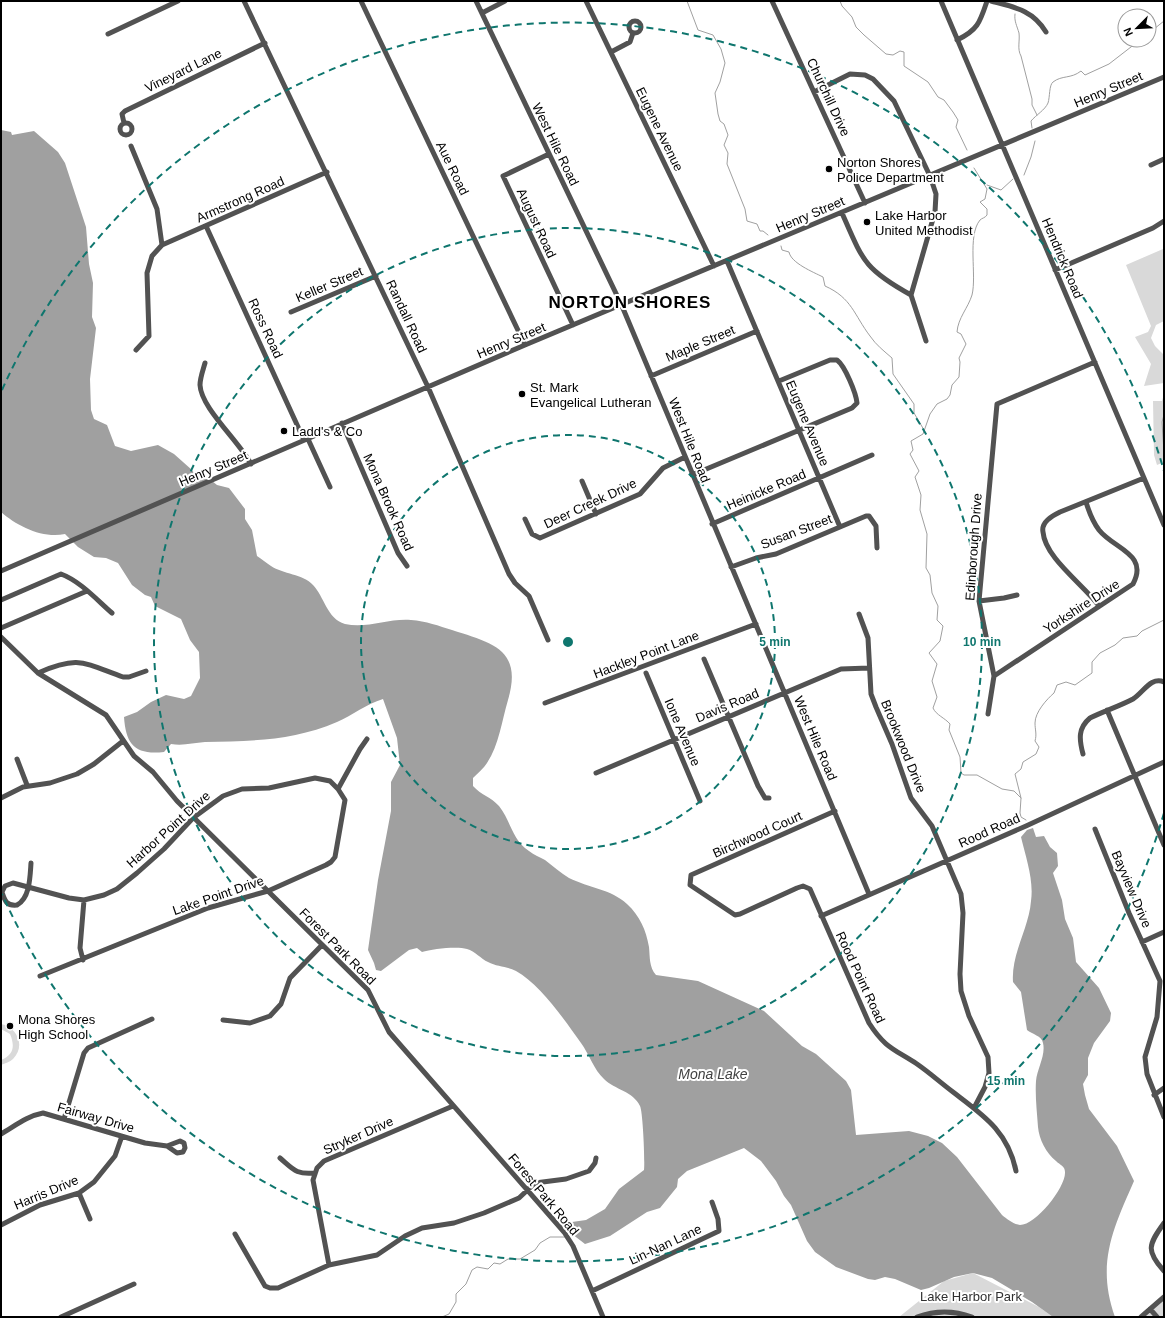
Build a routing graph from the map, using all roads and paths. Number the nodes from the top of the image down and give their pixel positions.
1 (178, 1) edge
2 (244, 1) edge
3 (361, 1) edge
4 (476, 1) edge
5 (505, 1) edge
6 (586, 1) edge
7 (772, 1) edge
8 (941, 1) edge
9 (987, 1) edge
10 (991, 1) edge
11 (482, 13) junction
12 (1046, 32) dead end
13 (633, 33) dead end
14 (108, 34) dead end
15 (957, 40) junction
16 (265, 43) junction
17 (611, 52) junction
18 (1164, 77) edge
19 (814, 92) junction
20 (124, 123) dead end
21 (1002, 145) junction
22 (130, 146) dead end
23 (549, 154) junction
24 (1164, 159) edge
25 (1151, 165) dead end
26 (327, 172) junction
27 (930, 176) junction
28 (865, 203) junction
29 (842, 213) junction
30 (1164, 221) edge
31 (206, 226) junction
32 (162, 245) junction
33 (727, 261) junction
34 (714, 266) junction
35 (1056, 270) junction
36 (376, 276) junction
37 (911, 295) junction
38 (622, 306) junction
39 (291, 312) dead end
40 (573, 325) junction
41 (757, 331) junction
42 (926, 341) dead end
43 (525, 345) junction
44 (136, 350) dead end
45 (1095, 362) junction
46 (205, 363) dead end
47 (651, 376) junction
48 (779, 381) junction
49 (428, 387) junction
50 (342, 424) junction
51 (800, 430) junction
52 (306, 439) junction
53 (872, 455) dead end
54 (685, 457) junction
55 (251, 464) junction
56 (692, 475) junction
57 (819, 478) junction
58 (1144, 478) junction
59 (582, 481) dead end
60 (330, 487) dead end
61 (1086, 502) junction
62 (596, 514) junction
63 (525, 519) dead end
64 (712, 524) junction
65 (1164, 525) edge
66 (840, 526) junction
67 (877, 548) dead end
68 (407, 566) dead end
69 (731, 567) junction
70 (1, 570) edge
71 (87, 592) junction
72 (1017, 595) dead end
73 (1, 600) edge
74 (979, 601) junction
75 (1099, 606) junction
76 (112, 613) dead end
77 (859, 614) dead end
78 (756, 624) junction
79 (1, 628) edge
80 (1, 637) edge
81 (548, 640) dead end
82 (704, 659) dead end
83 (869, 668) junction
84 (146, 671) dead end
85 (38, 673) junction
86 (646, 673) dead end
87 (994, 676) junction
88 (1164, 682) edge
89 (784, 692) junction
90 (544, 703) dead end
91 (1107, 710) junction
92 (988, 714) dead end
93 (729, 716) junction
94 (367, 739) dead end
95 (674, 740) junction
96 (123, 741) junction
97 (1083, 754) dead end
98 (17, 759) dead end
99 (1164, 762) edge
100 (596, 773) dead end
101 (1134, 775) junction
102 (27, 785) junction
103 (338, 789) junction
104 (1, 798) edge
105 (769, 798) dead end
106 (700, 800) dead end
107 (835, 811) junction
108 (193, 818) junction
109 (1095, 829) dead end
110 (1164, 845) edge
111 (948, 860) junction
112 (31, 863) dead end
113 (27, 888) junction
114 (797, 888) joint
115 (268, 891) junction
116 (869, 894) junction
117 (84, 900) junction
118 (821, 916) junction
119 (1164, 932) edge
120 (1142, 942) junction
121 (322, 944) junction
122 (83, 960) junction
123 (40, 976) dead end
124 (1162, 989) edge
125 (152, 1019) dead end
126 (223, 1020) dead end
127 (1164, 1088) edge
128 (1154, 1095) junction
129 (453, 1106) junction
130 (974, 1108) junction
131 (1164, 1117) edge
132 (64, 1119) junction
133 (1, 1134) edge
134 (122, 1136) junction
135 (167, 1146) dead end
136 (280, 1158) dead end
137 (596, 1158) dead end
138 (1016, 1171) dead end
139 (314, 1174) junction
140 (527, 1190) junction
141 (79, 1193) junction
142 (712, 1202) dead end
143 (90, 1219) dead end
144 (1164, 1223) edge
145 (1, 1225) edge
146 (235, 1234) dead end
147 (329, 1265) junction
148 (1164, 1271) edge
149 (134, 1284) dead end
150 (592, 1291) junction
151 (1164, 1297) edge
152 (1150, 1310) junction
153 (61, 1317) edge
154 (603, 1317) edge
155 (917, 1317) edge
156 (972, 1317) edge
157 (1141, 1317) edge
158 (1157, 1317) edge

1 - 14 street
2 - 16 street, Randall Road
3 - 43 street, Aue Road
4 - 11 street, West Hile Road
5 - 11 street
6 - 17 street, Eugene Avenue
7 - 19 street, Churchill Drive
8 - 15 street, Hendrick Road
9 - 15 street
10 - 12 street
11 - 23 street, West Hile Road
13 - 17 street
15 - 21 street, Hendrick Road
16 - 20 street, Vineyard Lane
16 - 26 street, Randall Road
17 - 34 street, Eugene Avenue
18 - 21 street, Henry Street
19 - 27 street
19 - 28 street, Churchill Drive
21 - 27 street, Henry Street
21 - 35 street, Hendrick Road
22 - 32 street
23 - 38 street, West Hile Road
23 - 40 street, August Road
24 - 25 street
26 - 31 street, Armstrong Road
26 - 36 street, Randall Road
27 - 28 street, Henry Street
27 - 37 street
28 - 29 street, Henry Street
29 - 33 street, Henry Street
29 - 37 street
30 - 35 street
31 - 32 street, Armstrong Road
31 - 52 street, Ross Road
32 - 44 street
33 - 34 street, Henry Street
33 - 41 street, Eugene Avenue
34 - 38 street, Henry Street
35 - 45 street, Hendrick Road
36 - 39 street, Keller Street
36 - 49 street, Randall Road
37 - 42 street
38 - 40 street, Henry Street
38 - 47 street, West Hile Road
40 - 43 street, Henry Street
41 - 47 street, Maple Street
41 - 48 street, Eugene Avenue
43 - 49 street, Henry Street
45 - 58 street, Hendrick Road
45 - 74 street, Edinborough Drive
46 - 55 street
47 - 54 street, West Hile Road
48 - 51 street, Eugene Avenue
48 - 51 street
49 - 50 street, Henry Street
49 - 81 street, Randall Road
50 - 52 street, Henry Street
50 - 68 street, Mona Brook Road
51 - 56 street
51 - 57 street, Eugene Avenue
52 - 55 street, Henry Street
52 - 60 street, Ross Road
53 - 57 street, Heinicke Road
54 - 56 street, West Hile Road
54 - 62 street, Deer Creek Drive
55 - 70 street, Henry Street
56 - 64 street, West Hile Road
57 - 64 street, Heinicke Road
57 - 66 street, Eugene Avenue
58 - 61 street
58 - 65 street, Hendrick Road
59 - 62 street
61 - 75 street, Yorkshire Drive
61 - 75 street
62 - 63 street, Deer Creek Drive
64 - 69 street, West Hile Road
66 - 67 street, Susan Street
66 - 69 street, Susan Street
69 - 78 street, West Hile Road
71 - 73 street
71 - 76 street
71 - 79 street
72 - 74 street
74 - 87 street, Edinborough Drive
75 - 87 street, Yorkshire Drive
77 - 83 street, Brookwood Drive
78 - 89 street, West Hile Road
78 - 90 street, Hackley Point Lane
80 - 85 street, Forest Park Road
82 - 93 street
83 - 89 street, Davis Road
83 - 111 street, Brookwood Drive
84 - 85 street
85 - 96 street, Forest Park Road
86 - 95 street, Ione Avenue
87 - 92 street, Edinborough Drive
88 - 91 street
89 - 93 street, Davis Road
89 - 107 street, West Hile Road
91 - 97 street
91 - 101 street
93 - 95 street, Davis Road
93 - 105 street
94 - 103 street
95 - 100 street, Davis Road
95 - 106 street, Ione Avenue
96 - 102 street
96 - 108 street, Forest Park Road
98 - 102 street
99 - 101 street, Rood Road
101 - 110 street
101 - 111 street, Rood Road
102 - 104 street
103 - 108 street, Harbor Point Drive
103 - 115 street, Lake Point Drive
107 - 114 street, Birchwood Court
107 - 116 street, West Hile Road
108 - 115 street, Forest Park Road
108 - 117 street, Harbor Point Drive
109 - 120 street, Bayview Drive
111 - 116 street, Rood Road
111 - 130 street, Brookwood Drive
112 - 113 street
113 - 113 street
113 - 117 street
114 - 118 street, Rood Point Road
115 - 121 street, Forest Park Road
115 - 122 street, Lake Point Drive
116 - 118 street, Rood Road
117 - 122 street
118 - 130 street, Rood Point Road
119 - 120 street
120 - 124 street, Bayview Drive
121 - 126 street
121 - 129 street, Forest Park Road
122 - 123 street, Lake Point Drive
124 - 128 street, Bayview Drive
125 - 132 street
127 - 128 street
128 - 131 street, Bayview Drive
129 - 139 street, Stryker Drive
129 - 140 street, Forest Park Road
130 - 138 street, Rood Point Road
132 - 133 street, Fairway Drive
132 - 134 street, Fairway Drive
134 - 135 street, Fairway Drive
134 - 141 street, Harris Drive
136 - 139 street
137 - 140 street
139 - 147 street
140 - 147 street
140 - 150 street, Forest Park Road
141 - 143 street
141 - 145 street, Harris Drive
142 - 150 street, Lin-Nan Lane
144 - 148 street
146 - 147 street
149 - 153 street
150 - 154 street, Forest Park Road
151 - 152 street
152 - 157 street
152 - 158 street
155 - 156 street

